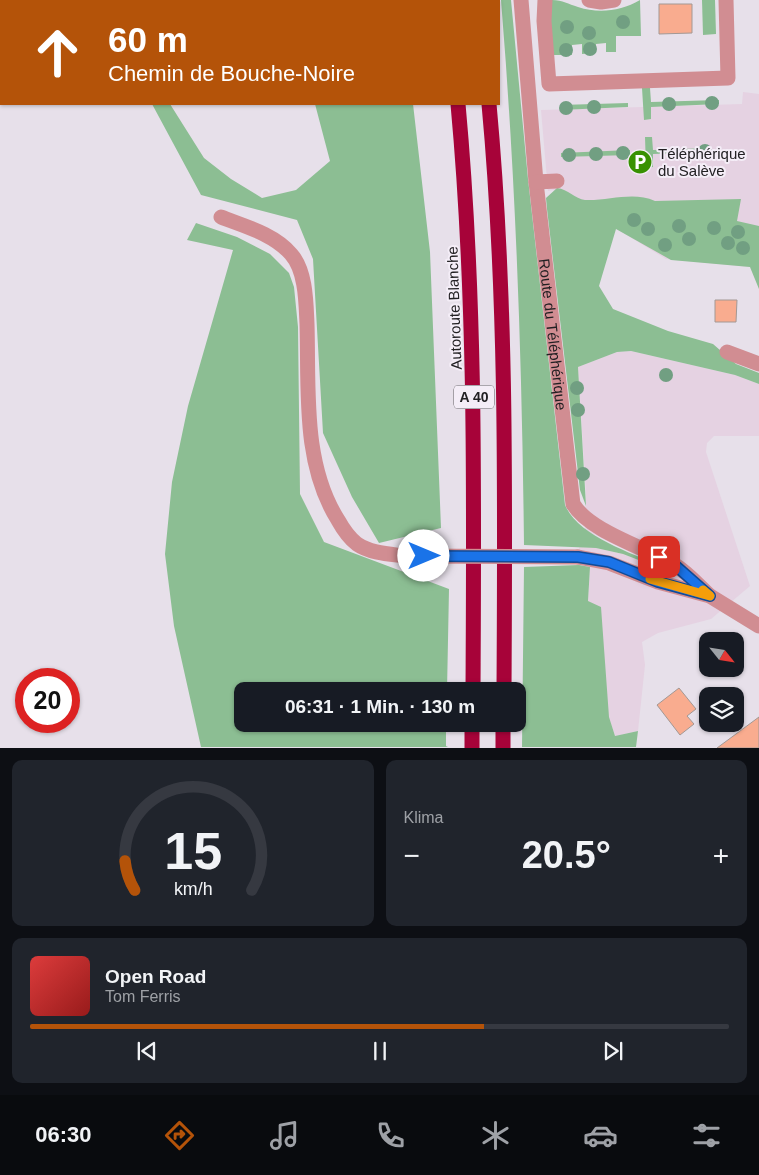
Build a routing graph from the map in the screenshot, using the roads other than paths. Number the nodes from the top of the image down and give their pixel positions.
1 (521, 0) edge
2 (545, 0) edge
3 (589, 0) edge
4 (614, 0) edge
5 (726, 0) edge
6 (458, 105) edge
7 (489, 105) edge
8 (557, 181) dead end
9 (536, 182) junction
10 (221, 218) dead end
11 (726, 352) dead end
12 (759, 364) edge
13 (710, 596) junction
14 (759, 626) edge
15 (472, 682) edge
16 (504, 682) edge
17 (472, 732) edge
18 (503, 732) edge
19 (472, 748) edge
20 (503, 748) edge

1 - 9 street, Route du Téléphérique
2 - 5 street
3 - 4 street
6 - 15 highway, Autoroute Blanche / A 40
7 - 16 highway, A 40
8 - 9 street
9 - 13 street, Route du Téléphérique
10 - 13 street, bridge
11 - 12 street
13 - 14 street
17 - 19 highway
18 - 20 highway

